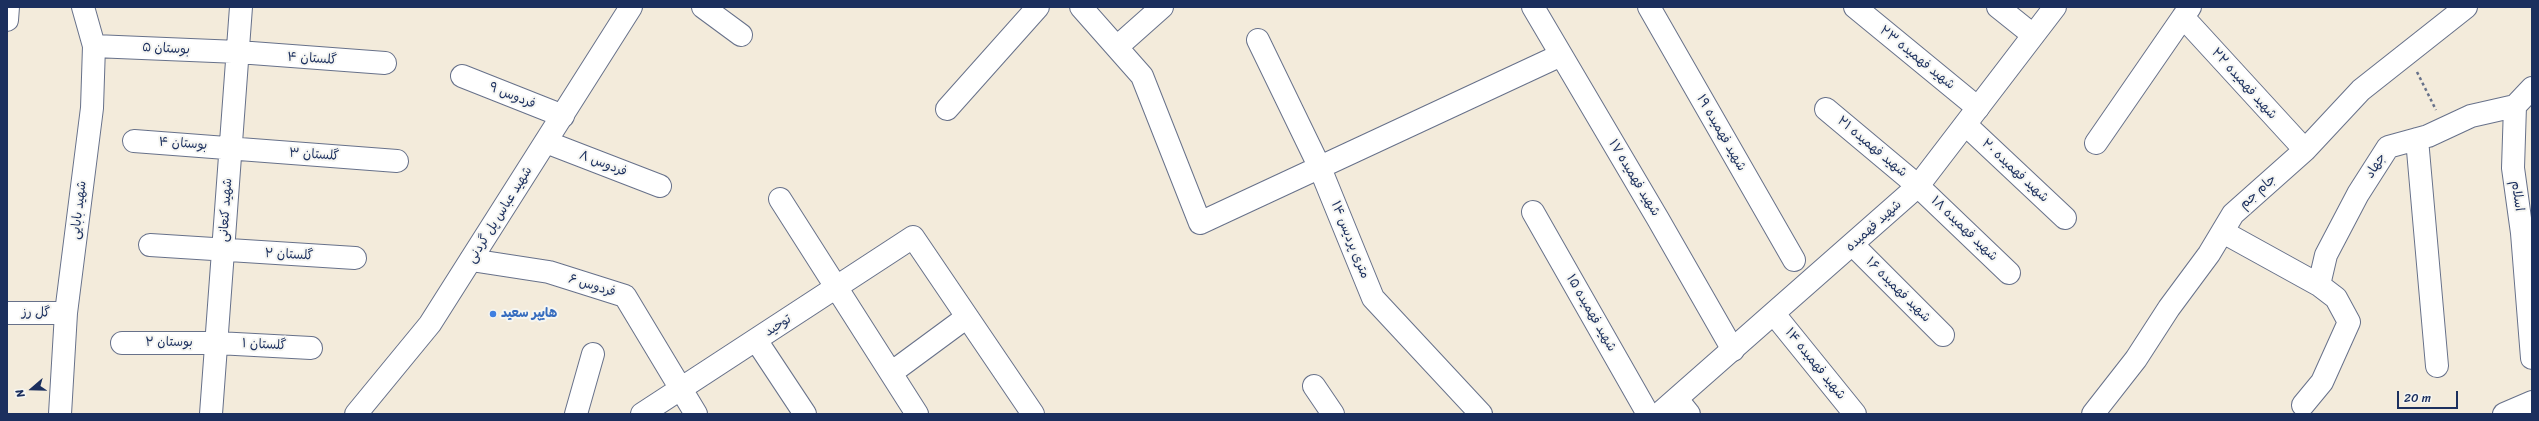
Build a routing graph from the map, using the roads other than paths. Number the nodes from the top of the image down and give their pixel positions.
1 (8, 7) edge
2 (83, 7) edge
3 (241, 7) edge
4 (632, 7) edge
5 (703, 7) edge
6 (1038, 7) edge
7 (1082, 7) edge
8 (1162, 7) edge
9 (1533, 7) edge
10 (1649, 7) edge
11 (1855, 7) edge
12 (1998, 7) edge
13 (2055, 7) edge
14 (2466, 7) edge
15 (2187, 12) edge
16 (7, 20) edge
17 (740, 35) dead end
18 (2033, 35) junction
19 (1258, 40) dead end
20 (94, 46) junction
21 (1116, 47) junction
22 (238, 52) junction
23 (1561, 55) junction
24 (385, 63) dead end
25 (462, 76) dead end
26 (2532, 88) edge
27 (2515, 106) junction
28 (947, 109) dead end
29 (1826, 109) dead end
30 (563, 116) junction
31 (1972, 116) junction
32 (2417, 139) junction
33 (134, 141) dead end
34 (546, 142) junction
35 (2096, 143) dead end
36 (231, 149) junction
37 (2305, 150) junction
38 (396, 161) dead end
39 (1320, 168) junction
40 (660, 186) dead end
41 (1918, 186) junction
42 (2524, 187) edge
43 (780, 199) dead end
44 (1533, 212) dead end
45 (2064, 218) dead end
46 (2223, 232) junction
47 (150, 245) dead end
48 (1853, 245) junction
49 (223, 251) junction
50 (355, 258) dead end
51 (471, 260) junction
52 (1794, 260) dead end
53 (2009, 272) dead end
54 (2319, 285) junction
55 (837, 287) junction
56 (7, 312) edge
57 (66, 313) junction
58 (1774, 314) junction
59 (967, 317) junction
60 (1942, 335) dead end
61 (756, 340) junction
62 (122, 343) dead end
63 (216, 343) junction
64 (311, 348) dead end
65 (1733, 350) junction
66 (593, 354) dead end
67 (2532, 358) edge
68 (2436, 366) dead end
69 (891, 373) junction
70 (1314, 386) dead end
71 (680, 390) junction
72 (2532, 402) edge
73 (2302, 405) dead end
74 (1683, 406) edge
75 (60, 414) edge
76 (211, 414) edge
77 (356, 414) edge
78 (576, 414) edge
79 (642, 414) edge
80 (696, 414) edge
81 (805, 414) edge
82 (917, 414) edge
83 (1033, 414) edge
84 (1333, 414) edge
85 (1481, 414) edge
86 (1648, 414) edge
87 (1659, 414) edge
88 (1855, 414) edge
89 (2093, 414) edge
90 (2504, 414) edge

1 - 16 street
2 - 20 street, شهید بابایی
3 - 22 street, شهید کنعانی
4 - 30 street, شهید عباس پل گردنی
5 - 17 street
6 - 28 street
7 - 21 street
8 - 21 street
9 - 23 street, شهید فهمیده ۱۷
10 - 52 street, شهید فهمیده ۱۹
11 - 31 street, شهید فهمیده ۲۳
12 - 18 street
13 - 18 street, شهید فهمیده
14 - 37 street, جام جم
15 - 35 street, شهید فهمیده ۲۲
15 - 37 street, شهید فهمیده ۲۲
18 - 31 street, شهید فهمیده
19 - 39 street, ۱۴ متری پردیس
20 - 22 street, بوستان ۵
20 - 57 street, شهید بابایی
21 - 39 street
22 - 24 street, گلستان ۴
22 - 36 street, شهید کنعانی
23 - 39 street
23 - 65 street, شهید فهمیده ۱۷
25 - 30 street, فردوس ۹
26 - 27 street
27 - 32 street, جهاد
27 - 42 street, اسلام
29 - 41 street, شهید فهمیده ۲۱
30 - 34 street, شهید عباس پل گردنی
31 - 41 street, شهید فهمیده
31 - 45 street, شهید فهمیده ۲۰
32 - 54 street, جهاد
32 - 68 street
33 - 36 street, بوستان ۴
34 - 40 street, فردوس ۸
34 - 51 street, شهید عباس پل گردنی
36 - 38 street, گلستان ۳
36 - 49 street, شهید کنعانی
37 - 46 street, جام جم
39 - 85 street, ۱۴ متری پردیس
41 - 48 street, شهید فهمیده
41 - 53 street, شهید فهمیده ۱۸
42 - 67 street, اسلام
43 - 55 street
44 - 86 street, شهید فهمیده ۱۵
46 - 54 street
46 - 89 street, جام جم
47 - 49 street, گلستان ۲
48 - 58 street, شهید فهمیده
48 - 60 street, شهید فهمیده ۱۶
49 - 50 street, گلستان ۲
49 - 63 street, شهید کنعانی
51 - 71 street, فردوس ۶
51 - 77 street, شهید عباس پل گردنی
54 - 73 street
55 - 59 street, توحید
55 - 61 street, توحید
55 - 69 street
56 - 57 street, گل رز
57 - 75 street, شهید بابایی
58 - 65 street, شهید فهمیده
58 - 88 street, شهید فهمیده ۱۴
59 - 69 street
59 - 83 street
61 - 71 street, توحید
61 - 81 street
62 - 63 street, بوستان ۲
63 - 64 street, گلستان ۱
63 - 76 street, شهید کنعانی
65 - 74 street, شهید فهمیده
66 - 78 street
69 - 82 street
70 - 84 street
71 - 79 street, توحید
71 - 80 street, فردوس ۶
72 - 90 street
74 - 87 street, شهید فهمیده

